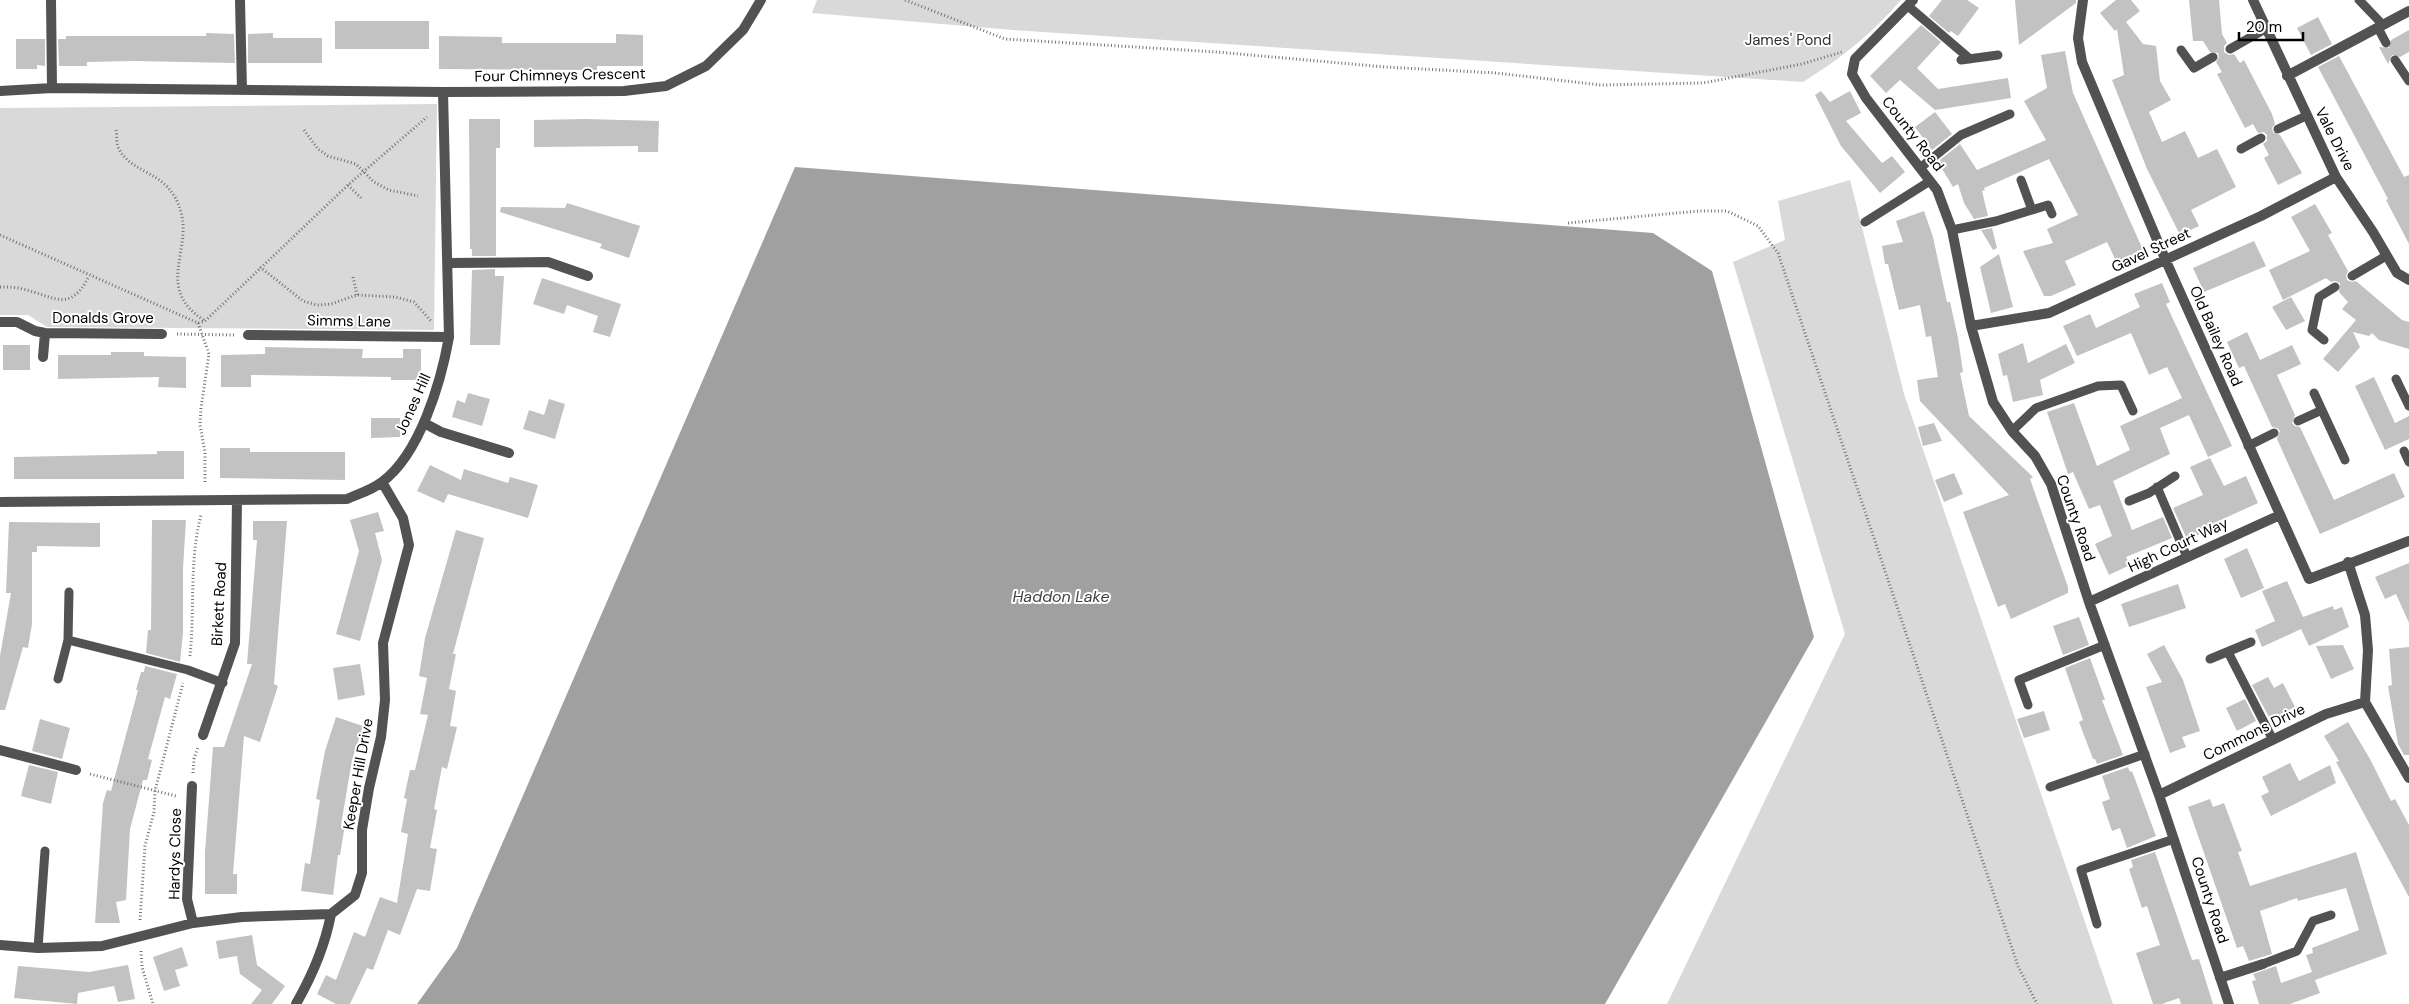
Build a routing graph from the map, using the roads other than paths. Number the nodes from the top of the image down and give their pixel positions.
1 (50, 0) edge
2 (240, 0) edge
3 (761, 0) edge
4 (2083, 0) edge
5 (2253, 0) edge
6 (2359, 0) edge
7 (1911, 3) edge
8 (2409, 11) edge
9 (2380, 26) junction
10 (2265, 29) junction
11 (2386, 43) dead end
12 (2230, 49) dead end
13 (2180, 50) dead end
14 (1998, 55) dead end
15 (2213, 58) dead end
16 (2395, 60) dead end
17 (2286, 76) junction
18 (2409, 81) edge
19 (52, 88) junction
20 (242, 90) junction
21 (0, 92) edge
22 (443, 92) junction
23 (2010, 114) dead end
24 (2306, 116) junction
25 (2278, 129) dead end
26 (2260, 138) dead end
27 (2240, 149) dead end
28 (1920, 168) junction
29 (2336, 177) junction
30 (2022, 180) dead end
31 (1930, 181) junction
32 (2032, 210) junction
33 (2052, 214) dead end
34 (1865, 222) dead end
35 (1952, 230) junction
36 (2386, 256) junction
37 (2166, 261) junction
38 (449, 263) junction
39 (588, 276) dead end
40 (2352, 276) dead end
41 (2409, 280) edge
42 (2334, 287) dead end
43 (0, 322) edge
44 (1971, 326) junction
45 (45, 333) junction
46 (162, 334) road end
47 (248, 335) road end
48 (449, 337) junction
49 (2324, 340) dead end
50 (43, 357) dead end
51 (2396, 379) dead end
52 (2314, 393) dead end
53 (2407, 394) edge
54 (2409, 406) edge
55 (2322, 410) junction
56 (2133, 411) dead end
57 (2298, 422) dead end
58 (424, 423) junction
59 (2012, 431) junction
60 (2274, 433) dead end
61 (2248, 446) junction
62 (2404, 451) dead end
63 (509, 453) dead end
64 (2345, 460) dead end
65 (2409, 462) edge
66 (2175, 476) dead end
67 (382, 482) junction
68 (2157, 488) junction
69 (237, 500) junction
70 (0, 502) edge
71 (2129, 502) dead end
72 (2280, 515) junction
73 (2409, 541) edge
74 (2187, 557) junction
75 (2348, 562) junction
76 (69, 592) dead end
77 (2089, 602) junction
78 (68, 640) junction
79 (2251, 642) dead end
80 (2105, 645) junction
81 (2228, 652) junction
82 (2210, 659) dead end
83 (58, 679) dead end
84 (223, 683) junction
85 (2364, 702) junction
86 (2028, 705) dead end
87 (203, 735) road end
88 (2273, 740) junction
89 (0, 750) edge
90 (2145, 754) junction
91 (76, 770) road end
92 (2409, 778) edge
93 (192, 786) road end
94 (2050, 788) dead end
95 (2159, 795) junction
96 (2174, 839) junction
97 (45, 851) dead end
98 (331, 914) junction
99 (2331, 915) dead end
100 (193, 923) junction
101 (2097, 924) dead end
102 (0, 945) edge
103 (38, 948) junction
104 (2263, 964) joint
105 (2220, 978) junction
106 (296, 1004) edge
107 (2229, 1004) edge

1 - 19 street
2 - 20 street
3 - 22 street, Four Chimneys Crescent
4 - 37 street, Old Bailey Road
5 - 10 street, Vale Drive
6 - 9 lane
7 - 14 lane
7 - 28 street, County Road
8 - 9 street
9 - 11 lane
9 - 17 street
10 - 12 lane
10 - 17 street, Vale Drive
13 - 15 lane
16 - 18 lane
17 - 24 street, Vale Drive
19 - 20 street, Four Chimneys Crescent
19 - 21 street, Four Chimneys Crescent
20 - 22 street, Four Chimneys Crescent
22 - 38 street, Jones Hill
23 - 28 lane
24 - 25 lane
24 - 29 street, Vale Drive
26 - 27 lane
28 - 31 street, County Road
29 - 36 street, Vale Drive
29 - 37 street, Gavel Street
30 - 32 lane
31 - 34 lane
31 - 35 street, County Road
32 - 33 lane
32 - 35 lane
35 - 44 street, County Road
36 - 40 lane
36 - 41 street, Vale Drive
37 - 44 street, Gavel Street
37 - 61 street, Old Bailey Road
38 - 39 street
38 - 48 street, Jones Hill
42 - 49 lane
43 - 45 street, Donalds Grove
44 - 59 street, County Road
45 - 46 street, Donalds Grove
45 - 50 street, Donalds Grove
47 - 48 street, Simms Lane
48 - 58 street, Jones Hill
51 - 53 lane
52 - 55 lane
53 - 54 lane
55 - 57 lane
55 - 64 lane
56 - 59 lane
58 - 63 street
58 - 67 street, Jones Hill
59 - 77 street, County Road
60 - 61 lane
61 - 72 street, Old Bailey Road
62 - 65 lane
66 - 68 lane
67 - 69 street, Jones Hill
67 - 98 street, Keeper Hill Drive
68 - 71 lane
68 - 74 lane
69 - 70 street, Jones Hill
69 - 84 street, Birkett Road
72 - 74 street, High Court Way
72 - 75 street, Old Bailey Road
73 - 75 street, Old Bailey Road
74 - 77 street, High Court Way
75 - 85 street
76 - 78 lane
77 - 80 street, County Road
78 - 83 lane
78 - 84 lane
79 - 81 lane
80 - 86 lane
80 - 90 street, County Road
81 - 82 lane
81 - 88 lane
84 - 87 street, Birkett Road
85 - 88 street, Commons Drive
85 - 92 street
88 - 95 street, Commons Drive
89 - 91 street
90 - 94 lane
90 - 95 street, County Road
93 - 100 street, Hardys Close
95 - 96 street, County Road
96 - 101 lane
96 - 105 street, County Road
97 - 103 lane
98 - 100 street
98 - 106 street
99 - 104 lane
100 - 103 street
102 - 103 street
104 - 105 street
105 - 107 street, County Road

